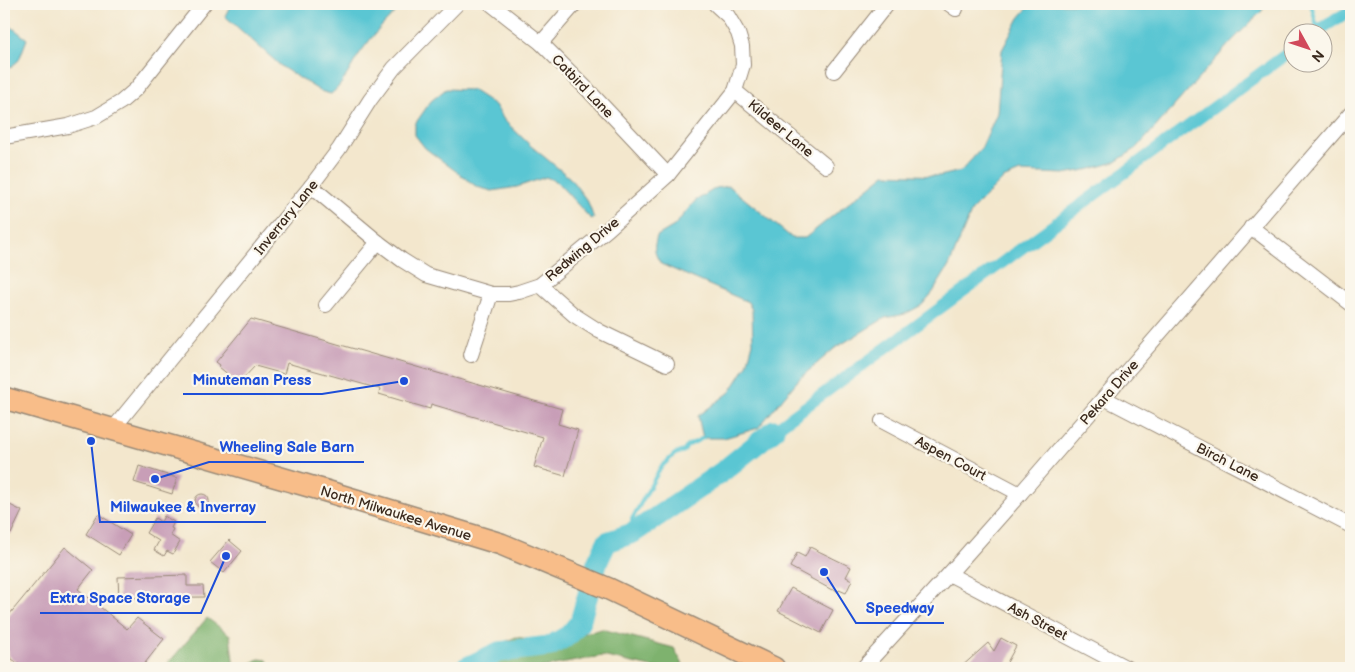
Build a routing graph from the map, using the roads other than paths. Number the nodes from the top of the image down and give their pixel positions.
1 (204, 4) edge
2 (458, 4) edge
3 (491, 4) edge
4 (575, 4) edge
5 (715, 4) edge
6 (887, 4) edge
7 (541, 43) junction
8 (834, 71) dead end
9 (735, 91) junction
10 (1351, 112) edge
11 (4, 137) edge
12 (826, 166) dead end
13 (668, 175) junction
14 (312, 186) junction
15 (1251, 227) junction
16 (378, 242) junction
17 (540, 285) junction
18 (491, 294) junction
19 (1351, 304) edge
20 (326, 305) dead end
21 (471, 355) dead end
22 (667, 364) dead end
23 (4, 398) edge
24 (1104, 398) junction
25 (882, 421) dead end
26 (112, 430) junction
27 (1020, 494) junction
28 (1351, 526) edge
29 (949, 574) junction
30 (774, 668) edge
31 (863, 668) edge
32 (1127, 668) edge

1 - 11 street
2 - 14 street, Inverrary Lane
3 - 7 street, Catbird Lane
4 - 7 street
5 - 9 street, Redwing Drive
6 - 8 street
7 - 13 street, Catbird Lane
9 - 12 street, Kildeer Lane
9 - 13 street, Redwing Drive
10 - 15 street, Pekara Drive
13 - 17 street, Redwing Drive
14 - 16 street, Redwing Drive
14 - 26 street, Inverrary Lane
15 - 19 street
15 - 24 street, Pekara Drive
16 - 18 street, Redwing Drive
16 - 20 street
17 - 18 street, Redwing Drive
17 - 22 street
18 - 21 street
23 - 26 main road, North Milwaukee Avenue
24 - 27 street, Pekara Drive
24 - 28 street, Birch Lane
25 - 27 street, Aspen Court
26 - 30 main road, North Milwaukee Avenue
27 - 29 street, Pekara Drive
29 - 31 street, Pekara Drive
29 - 32 street, Ash Street

